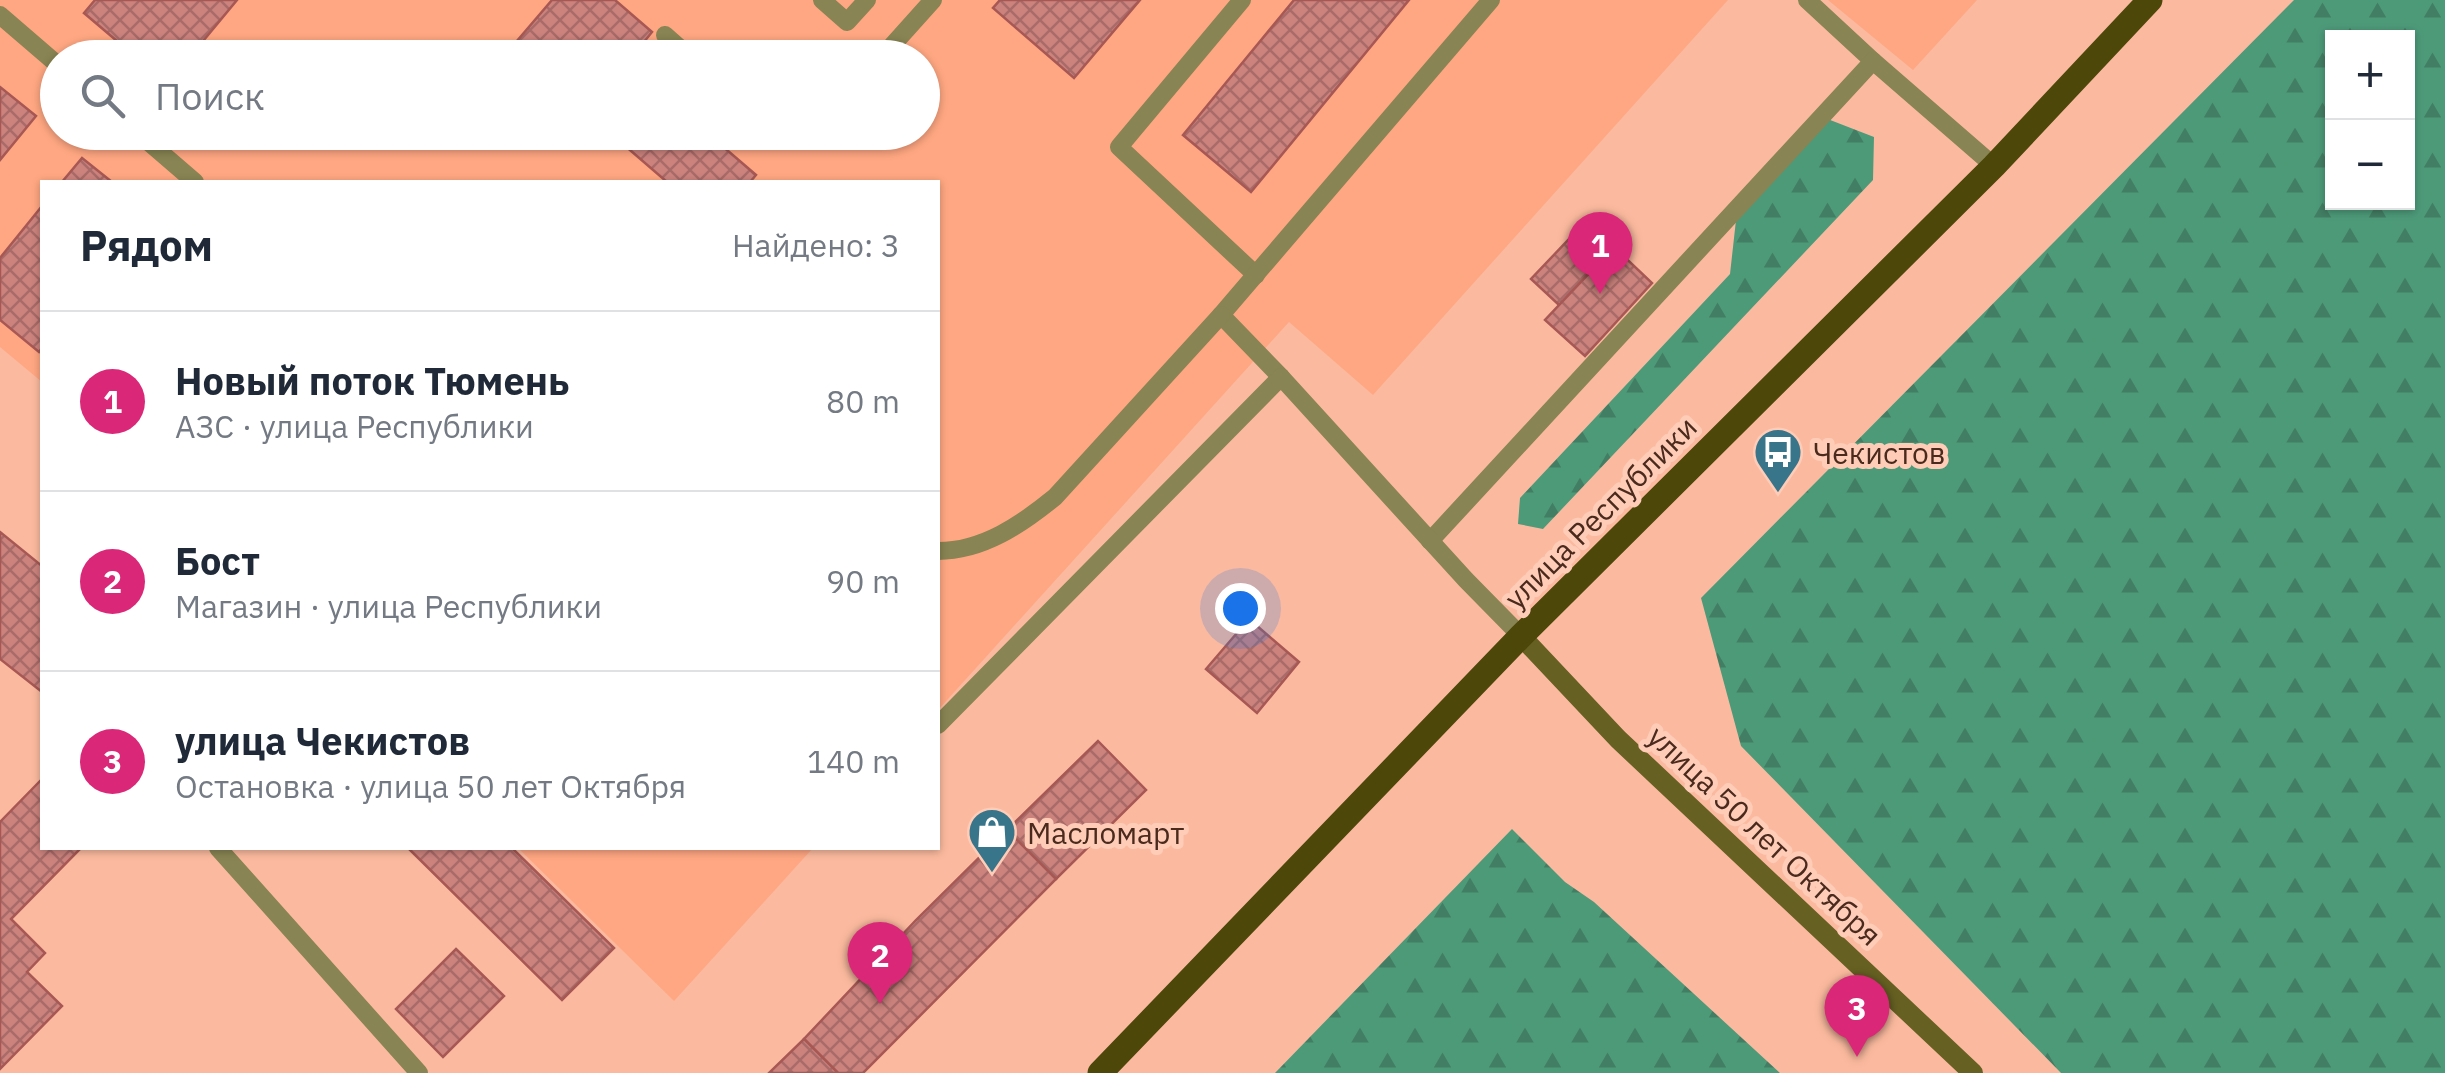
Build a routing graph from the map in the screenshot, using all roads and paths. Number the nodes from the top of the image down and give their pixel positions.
1 (822, 0) edge
2 (867, 0) edge
3 (933, 0) edge
4 (1242, 0) edge
5 (1491, 0) edge
6 (1807, 0) edge
7 (2150, 0) edge
8 (0, 15) edge
9 (665, 35) dead end
10 (671, 40) edge
11 (897, 40) edge
12 (40, 49) edge
13 (1873, 61) junction
14 (158, 150) edge
15 (1994, 166) junction
16 (193, 180) edge
17 (1256, 276) junction
18 (1222, 314) junction
19 (1281, 377) junction
20 (1430, 541) junction
21 (940, 551) edge
22 (1521, 636) junction
23 (940, 723) edge
24 (220, 850) edge
25 (419, 1073) edge
26 (1100, 1073) edge
27 (1973, 1073) edge

1 - 2 lane
3 - 11 lane
4 - 17 lane
5 - 17 lane
6 - 13 lane
7 - 15 main road, улица Республики
8 - 12 lane
9 - 10 lane
13 - 15 lane
13 - 20 lane
14 - 16 lane
15 - 22 main road, улица Республики
17 - 18 lane
18 - 19 lane
18 - 21 lane
19 - 20 lane
19 - 23 lane
20 - 22 lane
22 - 26 main road, улица Республики
22 - 27 main road, улица 50 лет Октября
24 - 25 lane

